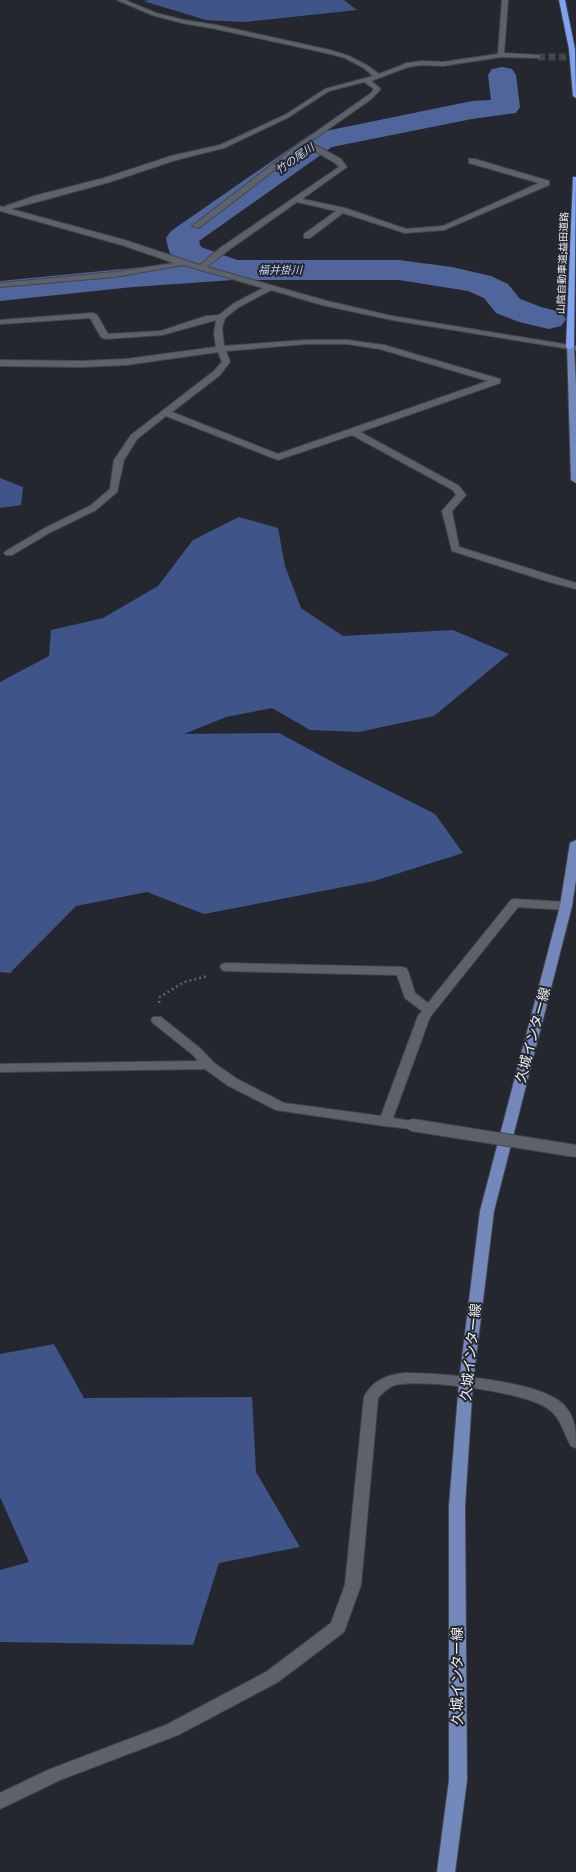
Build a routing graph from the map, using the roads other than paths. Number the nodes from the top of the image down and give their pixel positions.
1 (120, 0) edge
2 (506, 0) edge
3 (562, 0) edge
4 (501, 55) junction
5 (538, 57) tunnel mouth
6 (378, 78) junction
7 (367, 81) junction
8 (576, 96) edge
9 (306, 143) junction
10 (472, 161) dead end
11 (576, 179) edge
12 (296, 200) junction
13 (2, 209) edge
14 (342, 210) junction
15 (196, 226) dead end
16 (308, 236) dead end
17 (183, 263) junction
18 (202, 268) junction
19 (0, 285) edge
20 (269, 288) junction
21 (221, 317) junction
22 (0, 322) edge
23 (573, 347) edge
24 (220, 348) junction
25 (0, 363) edge
26 (166, 413) junction
27 (353, 432) junction
28 (576, 480) edge
29 (9, 553) dead end
30 (576, 586) edge
31 (576, 843) edge
32 (566, 906) junction
33 (226, 967) road end
34 (429, 1010) junction
35 (157, 1020) road end
36 (208, 1065) junction
37 (0, 1068) edge
38 (385, 1122) junction
39 (576, 1151) edge
40 (466, 1382) junction
41 (576, 1442) edge
42 (0, 1801) edge
43 (446, 1872) edge

1 - 6 street
2 - 4 street
3 - 8 highway
4 - 5 street
4 - 6 street
6 - 7 street
7 - 9 street
7 - 13 street
9 - 12 street
9 - 15 street
10 - 14 street
11 - 23 highway, 山陰自動車道;益田道路
12 - 14 street
12 - 18 street
13 - 17 street
14 - 16 street
17 - 18 street
17 - 19 street
18 - 20 street
20 - 21 street
20 - 23 street
21 - 22 street
21 - 24 street
23 - 28 main road
24 - 25 street
24 - 26 street
24 - 27 street
26 - 27 street
26 - 29 street
27 - 30 street
31 - 32 main road, 久城インター線
32 - 34 street
32 - 40 main road, 久城インター線
33 - 34 street
34 - 38 street
35 - 36 street
36 - 37 street
36 - 38 street
38 - 39 street, bridge
40 - 41 street
40 - 42 street
40 - 43 main road, 久城インター線

